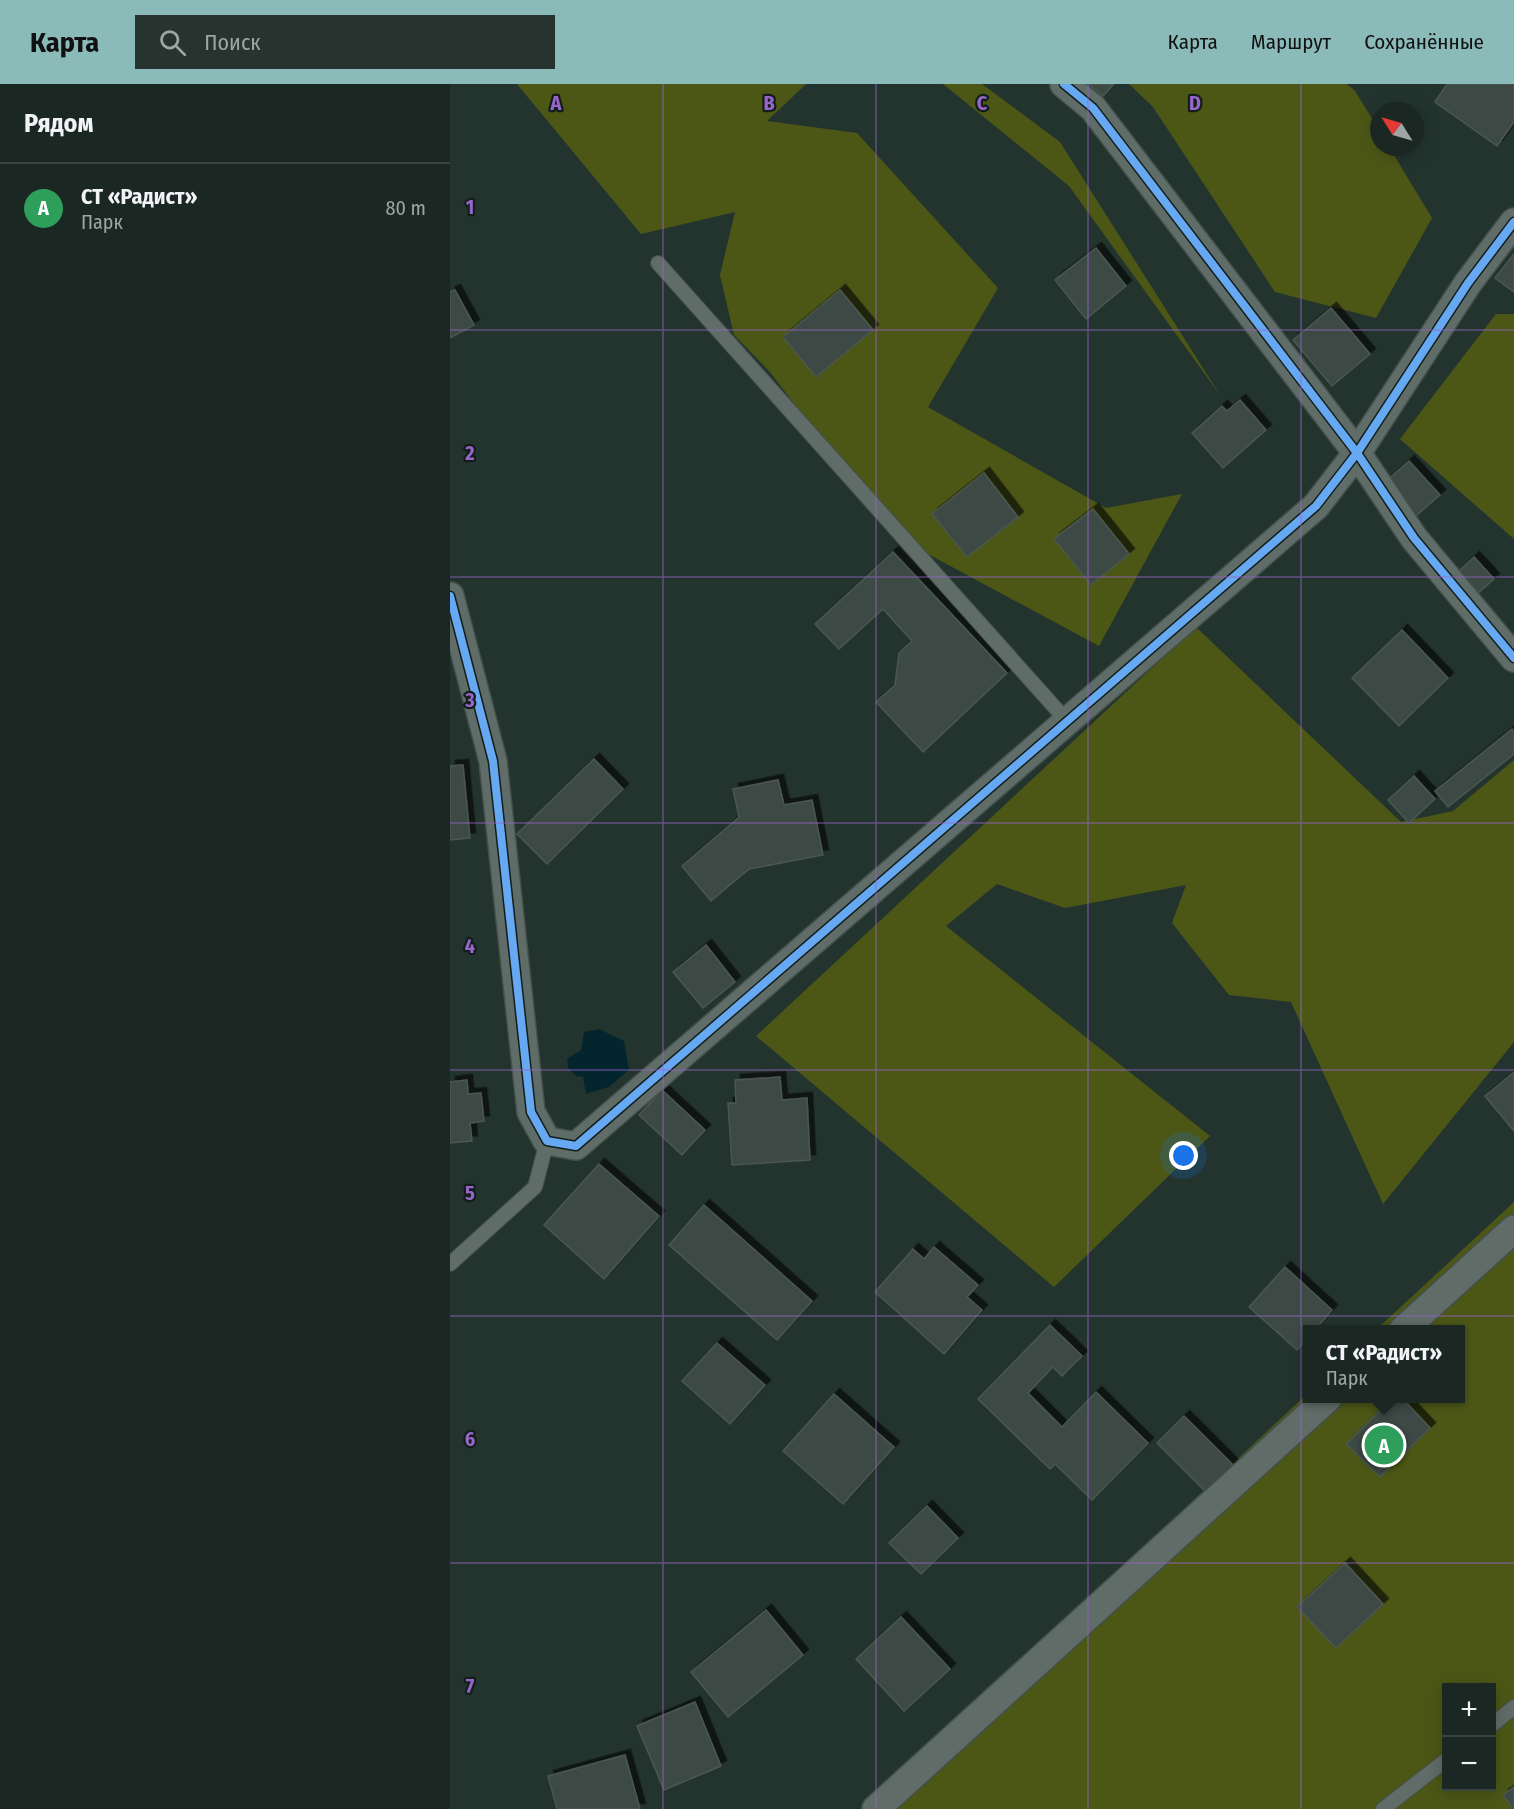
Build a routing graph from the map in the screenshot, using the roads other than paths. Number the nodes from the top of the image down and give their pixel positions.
1 (1064, 84) edge
2 (1514, 222) edge
3 (658, 263) dead end
4 (1357, 453) junction
5 (450, 596) edge
6 (1514, 658) edge
7 (1067, 721) junction
8 (548, 1141) junction
9 (1514, 1229) edge
10 (450, 1264) edge
11 (1408, 1325) edge
12 (1323, 1403) edge
13 (1514, 1707) edge
14 (1496, 1721) edge
15 (1442, 1763) edge
16 (876, 1809) edge
17 (1383, 1809) edge

1 - 4 street
2 - 4 street
3 - 7 lane
4 - 6 street
4 - 7 street
5 - 8 street
7 - 8 street
8 - 10 lane
9 - 11 street
12 - 16 street
13 - 14 lane
15 - 17 lane

